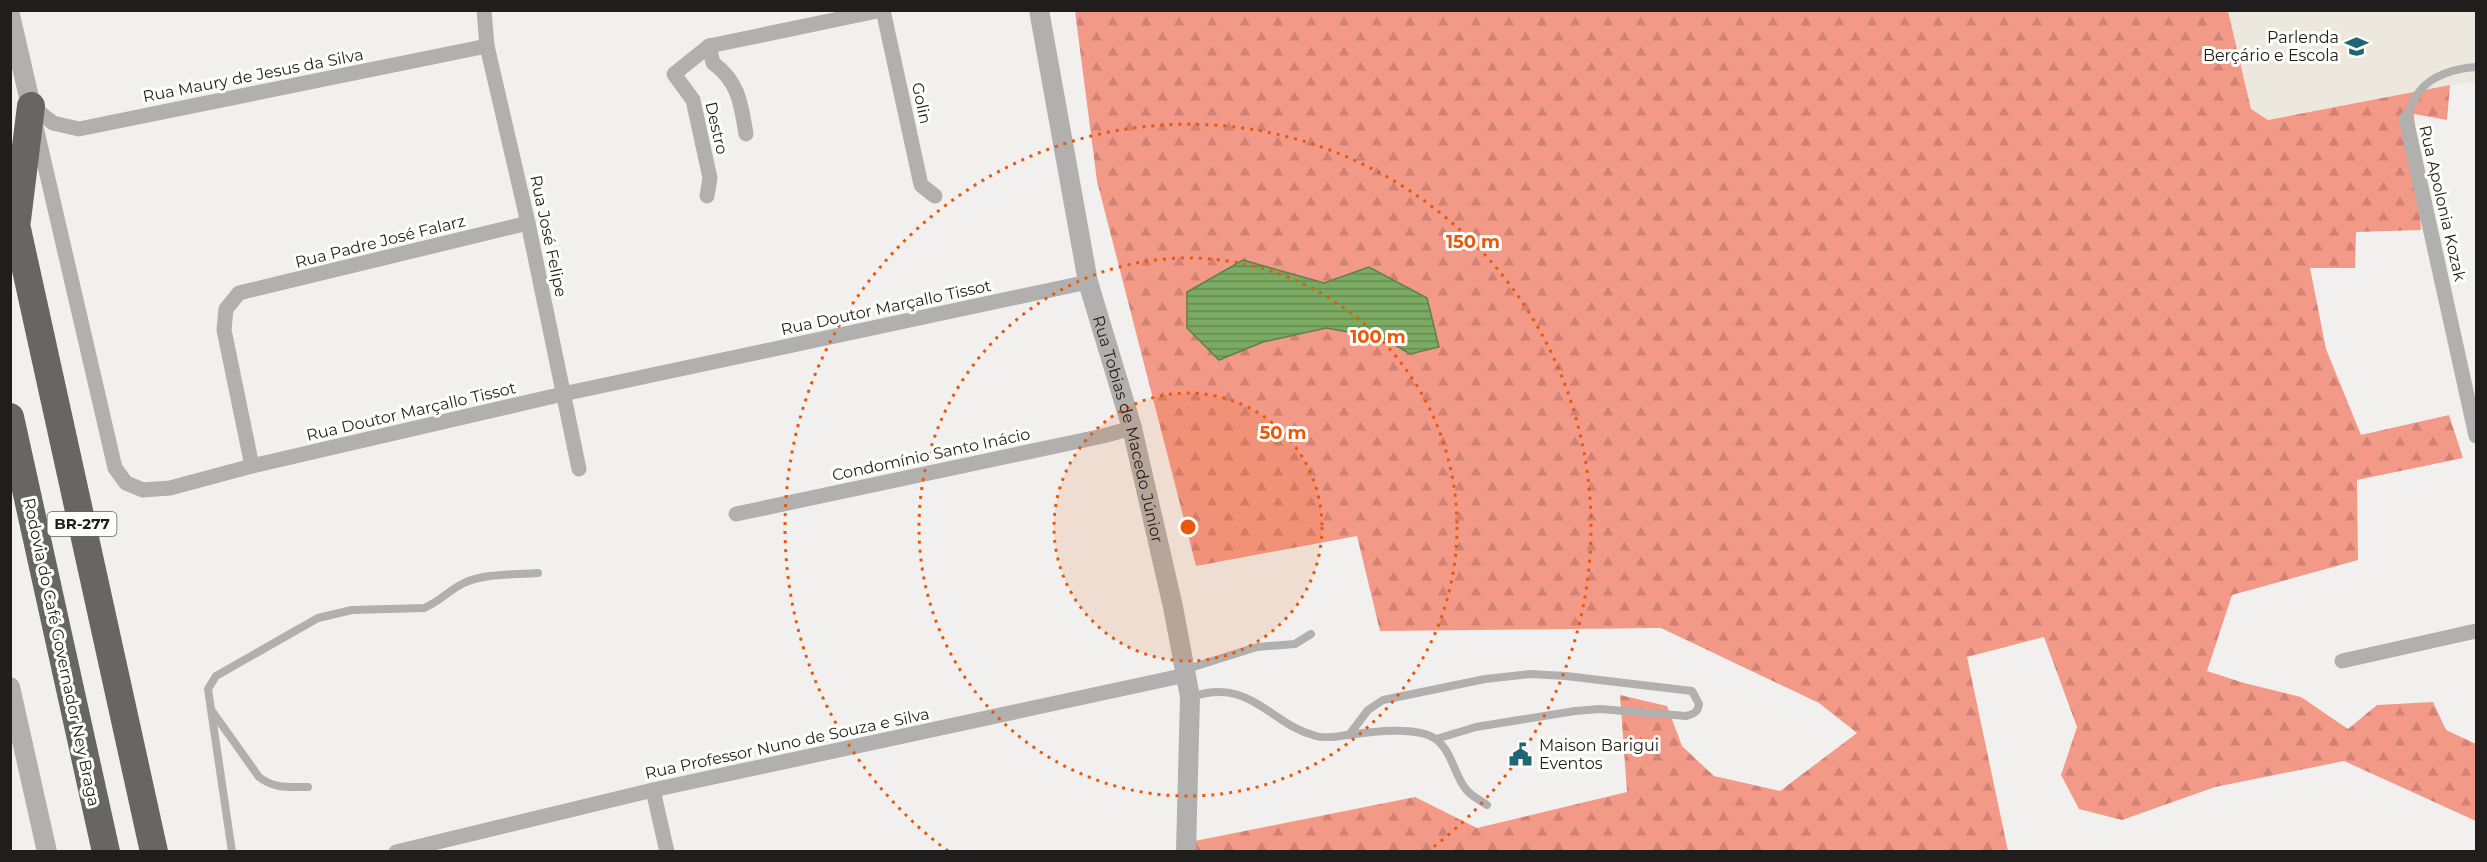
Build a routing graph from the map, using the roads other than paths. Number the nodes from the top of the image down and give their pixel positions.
1 (484, 10) edge
2 (883, 10) edge
3 (1039, 10) edge
4 (10, 15) edge
5 (487, 46) junction
6 (709, 46) junction
7 (2476, 67) edge
8 (31, 106) junction
9 (2406, 119) joint
10 (746, 134) dead end
11 (707, 196) dead end
12 (936, 196) dead end
13 (10, 197) edge
14 (528, 223) junction
15 (17, 225) junction
16 (1088, 282) junction
17 (563, 394) junction
18 (10, 417) edge
19 (1132, 428) junction
20 (2476, 436) edge
21 (252, 466) junction
22 (579, 469) dead end
23 (736, 514) dead end
24 (538, 573) dead end
25 (2476, 631) edge
26 (1311, 634) dead end
27 (2342, 661) dead end
28 (1186, 672) junction
29 (10, 687) edge
30 (1190, 697) junction
31 (211, 710) junction
32 (15, 728) edge
33 (1349, 735) junction
34 (1436, 739) junction
35 (308, 787) dead end
36 (653, 790) junction
37 (1486, 805) dead end
38 (416, 849) edge
39 (47, 852) edge
40 (106, 852) edge
41 (154, 852) edge
42 (232, 852) edge
43 (396, 852) edge
44 (667, 852) edge
45 (1186, 852) edge

1 - 5 street, Rua José Felipe
2 - 6 street
2 - 12 street, Golin
3 - 16 street, Rua Tobias de Macedo Júnior
4 - 8 street
5 - 8 street, Rua Maury de Jesus da Silva
5 - 14 street, Rua José Felipe
6 - 10 street
6 - 11 street, Destro
7 - 9 lane
8 - 15 highway
8 - 21 street, Rua Doutor Marçallo Tissot
9 - 20 street, Rua Apolonia Kozak
13 - 15 highway, BR-277
14 - 17 street, Rua José Felipe
14 - 21 street, Rua Padre José Falarz
15 - 41 highway, BR-277
16 - 17 street, Rua Doutor Marçallo Tissot
16 - 19 street, Rua Tobias de Macedo Júnior
17 - 21 street, Rua Doutor Marçallo Tissot
17 - 22 street, Rua José Felipe
18 - 40 highway, Rodovia do Café Governador Ney Braga / BR-277
19 - 23 street, Condomínio Santo Inácio
19 - 28 street, Rua Tobias de Macedo Júnior
24 - 31 lane
25 - 27 street
26 - 28 lane
28 - 30 street, Rua Tobias de Macedo Júnior
28 - 36 street, Rua Professor Nuno de Souza e Silva
29 - 32 street
30 - 33 lane
30 - 45 street, Rua Tobias de Macedo Júnior
31 - 35 lane
31 - 42 lane
32 - 39 street
33 - 34 lane
33 - 34 lane
34 - 37 lane
36 - 38 street, Rua Professor Nuno de Souza e Silva
36 - 44 street
38 - 43 street, Rua Professor Nuno de Souza e Silva

